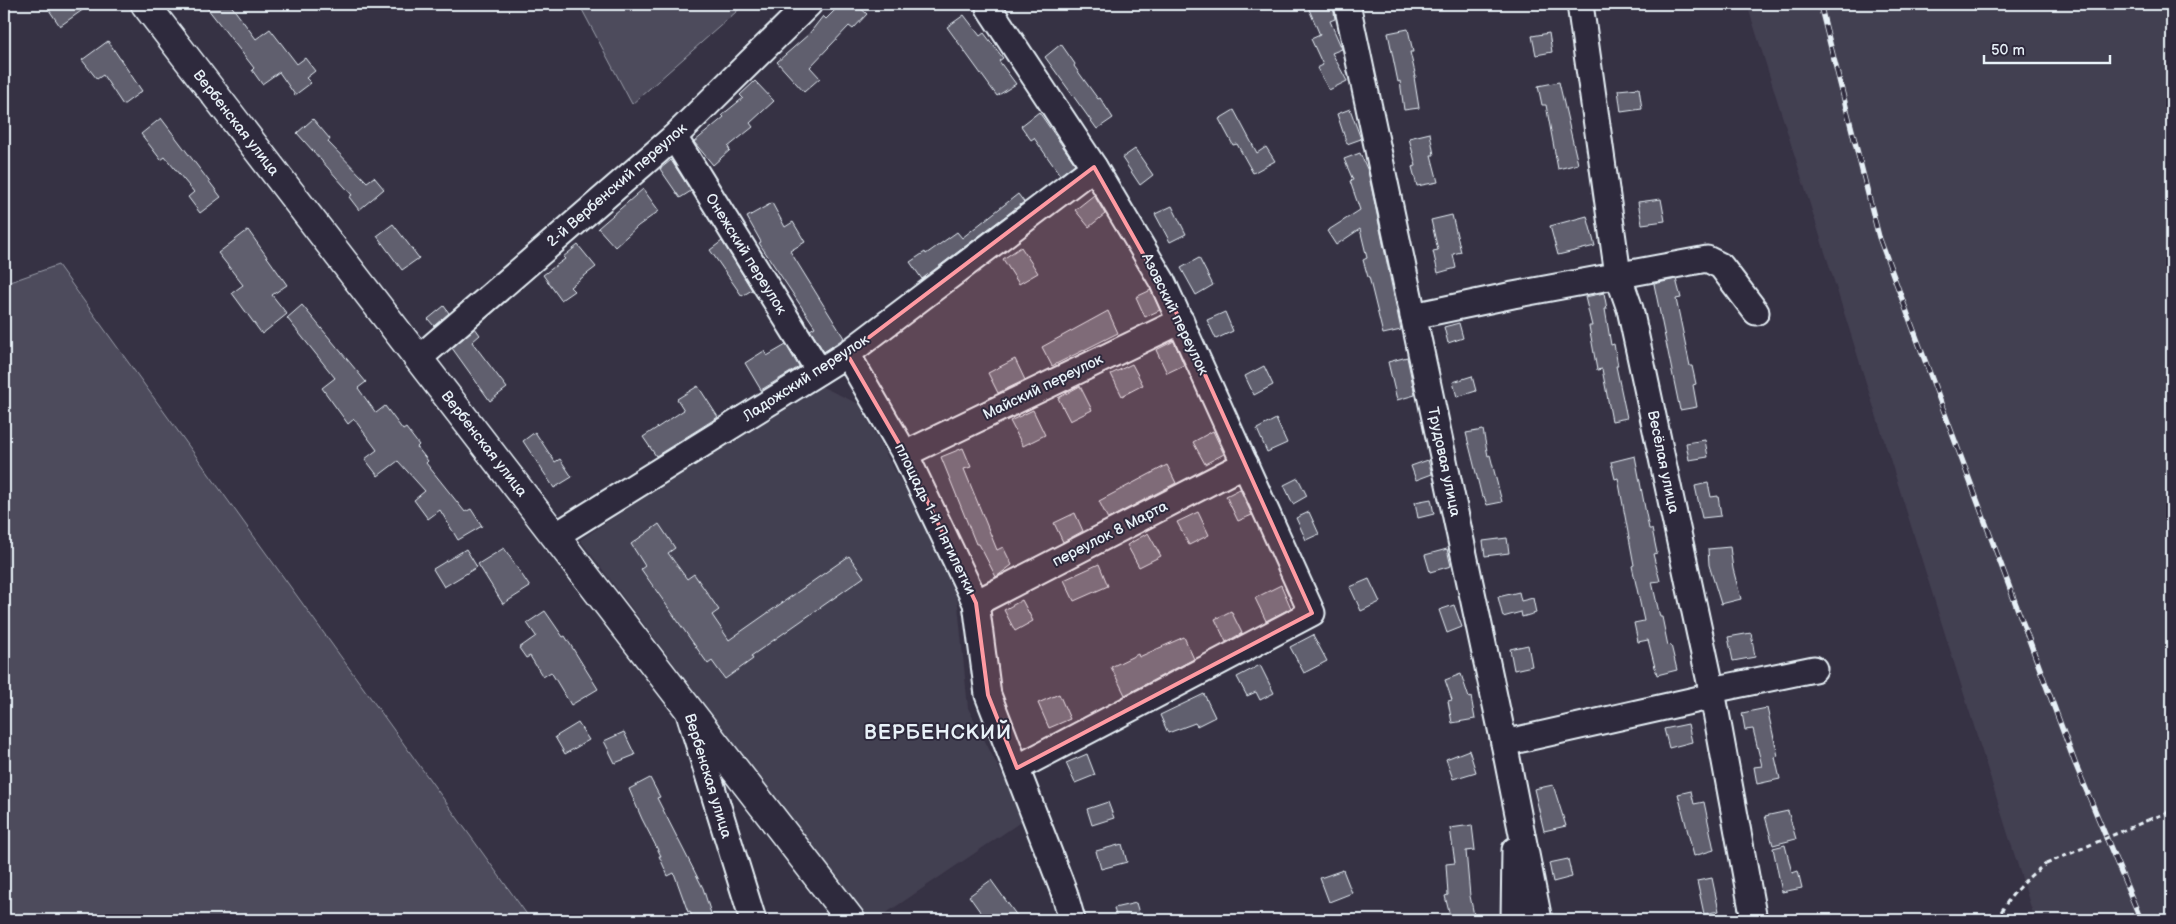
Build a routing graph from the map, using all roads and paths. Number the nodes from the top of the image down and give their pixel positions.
1 (144, 4) edge
2 (809, 4) edge
3 (1347, 4) edge
4 (1580, 4) edge
5 (991, 6) edge
6 (674, 137) junction
7 (1094, 167) junction
8 (1618, 275) junction
9 (1756, 312) dead end
10 (1413, 316) junction
11 (1181, 321) junction
12 (847, 354) junction
13 (418, 359) junction
14 (819, 371) junction
15 (905, 454) junction
16 (1245, 464) junction
17 (555, 536) junction
18 (976, 603) junction
19 (1814, 669) dead end
20 (1712, 693) junction
21 (688, 708) junction
22 (1504, 743) junction
23 (1017, 768) junction
24 (1516, 802) junction
25 (2172, 811) edge
26 (753, 920) edge
27 (851, 920) edge
28 (1072, 920) edge
29 (1514, 920) edge
30 (1539, 920) edge
31 (1754, 920) edge
32 (1997, 920) edge

1 - 13 main road, Вербенская улица
2 - 6 street, 2-й Вербенский переулок
3 - 10 street, Трудовая улица
4 - 8 street, Весёлая улица
5 - 7 street, Азовский переулок
6 - 13 street, 2-й Вербенский переулок
6 - 14 street, Онежский переулок
7 - 11 street, Азовский переулок
7 - 12 street, Ладожский переулок
8 - 9 street
8 - 10 street
8 - 20 street, Весёлая улица
10 - 22 street, Трудовая улица
11 - 15 street, Майский переулок
11 - 16 street, Азовский переулок
12 - 14 street, Ладожский переулок
12 - 15 street, площадь 1-й Пятилетки
13 - 17 main road, Вербенская улица
14 - 17 street, Ладожский переулок
15 - 18 street, площадь 1-й Пятилетки
16 - 18 street, переулок 8 Марта
16 - 23 street, Азовский переулок
17 - 21 main road, Вербенская улица
18 - 23 street, площадь 1-й Пятилетки
19 - 20 street
20 - 22 street
20 - 31 street, Весёлая улица
21 - 26 street, Вербенская улица
21 - 27 main road
22 - 24 street, Трудовая улица
23 - 28 street, площадь 1-й Пятилетки
24 - 29 street
24 - 30 street, Трудовая улица
25 - 32 path, bridge

